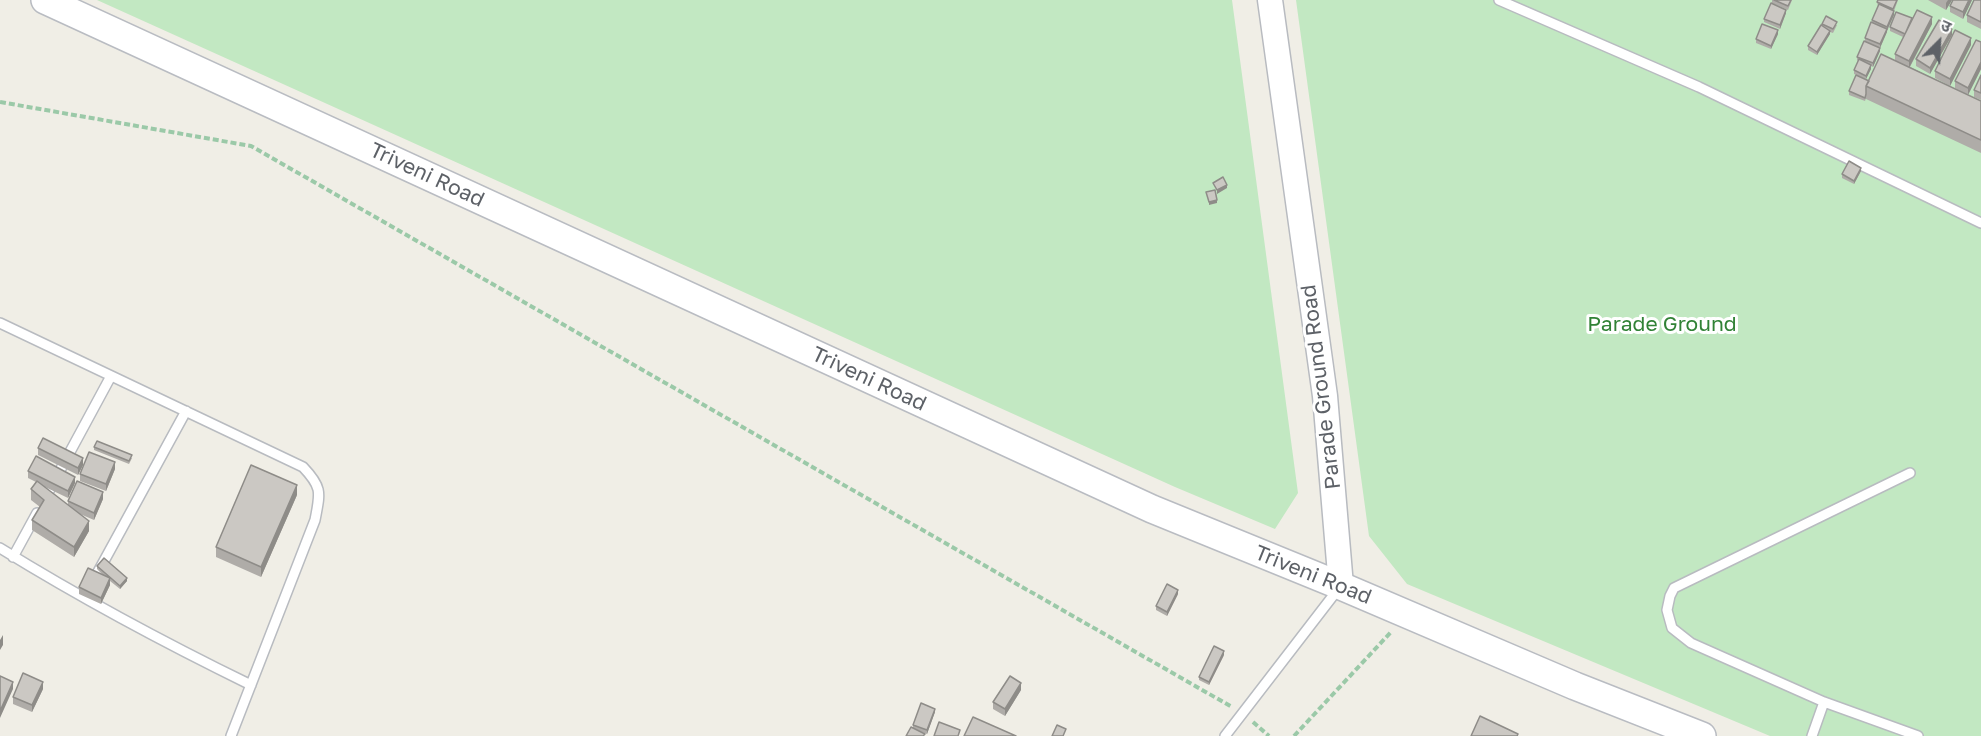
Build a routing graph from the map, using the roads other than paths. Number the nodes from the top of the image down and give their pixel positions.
1 (45, 0) edge
2 (1270, 0) edge
3 (1499, 0) edge
4 (1981, 223) edge
5 (0, 323) edge
6 (111, 376) junction
7 (186, 411) junction
8 (1910, 473) dead end
9 (0, 548) edge
10 (14, 557) junction
11 (1341, 586) junction
12 (84, 598) junction
13 (251, 685) junction
14 (1824, 702) junction
15 (231, 736) edge
16 (1225, 736) edge
17 (1702, 736) edge
18 (1812, 736) edge
19 (1918, 736) edge

1 - 11 main road, Triveni Road
2 - 11 street, Parade Ground Road
3 - 4 lane
5 - 6 lane
6 - 7 lane
6 - 10 lane
7 - 12 lane
7 - 13 lane
8 - 14 lane
9 - 10 lane
10 - 12 lane
11 - 16 lane
11 - 17 main road, Triveni Road
12 - 13 lane
13 - 15 lane
14 - 18 lane
14 - 19 lane

